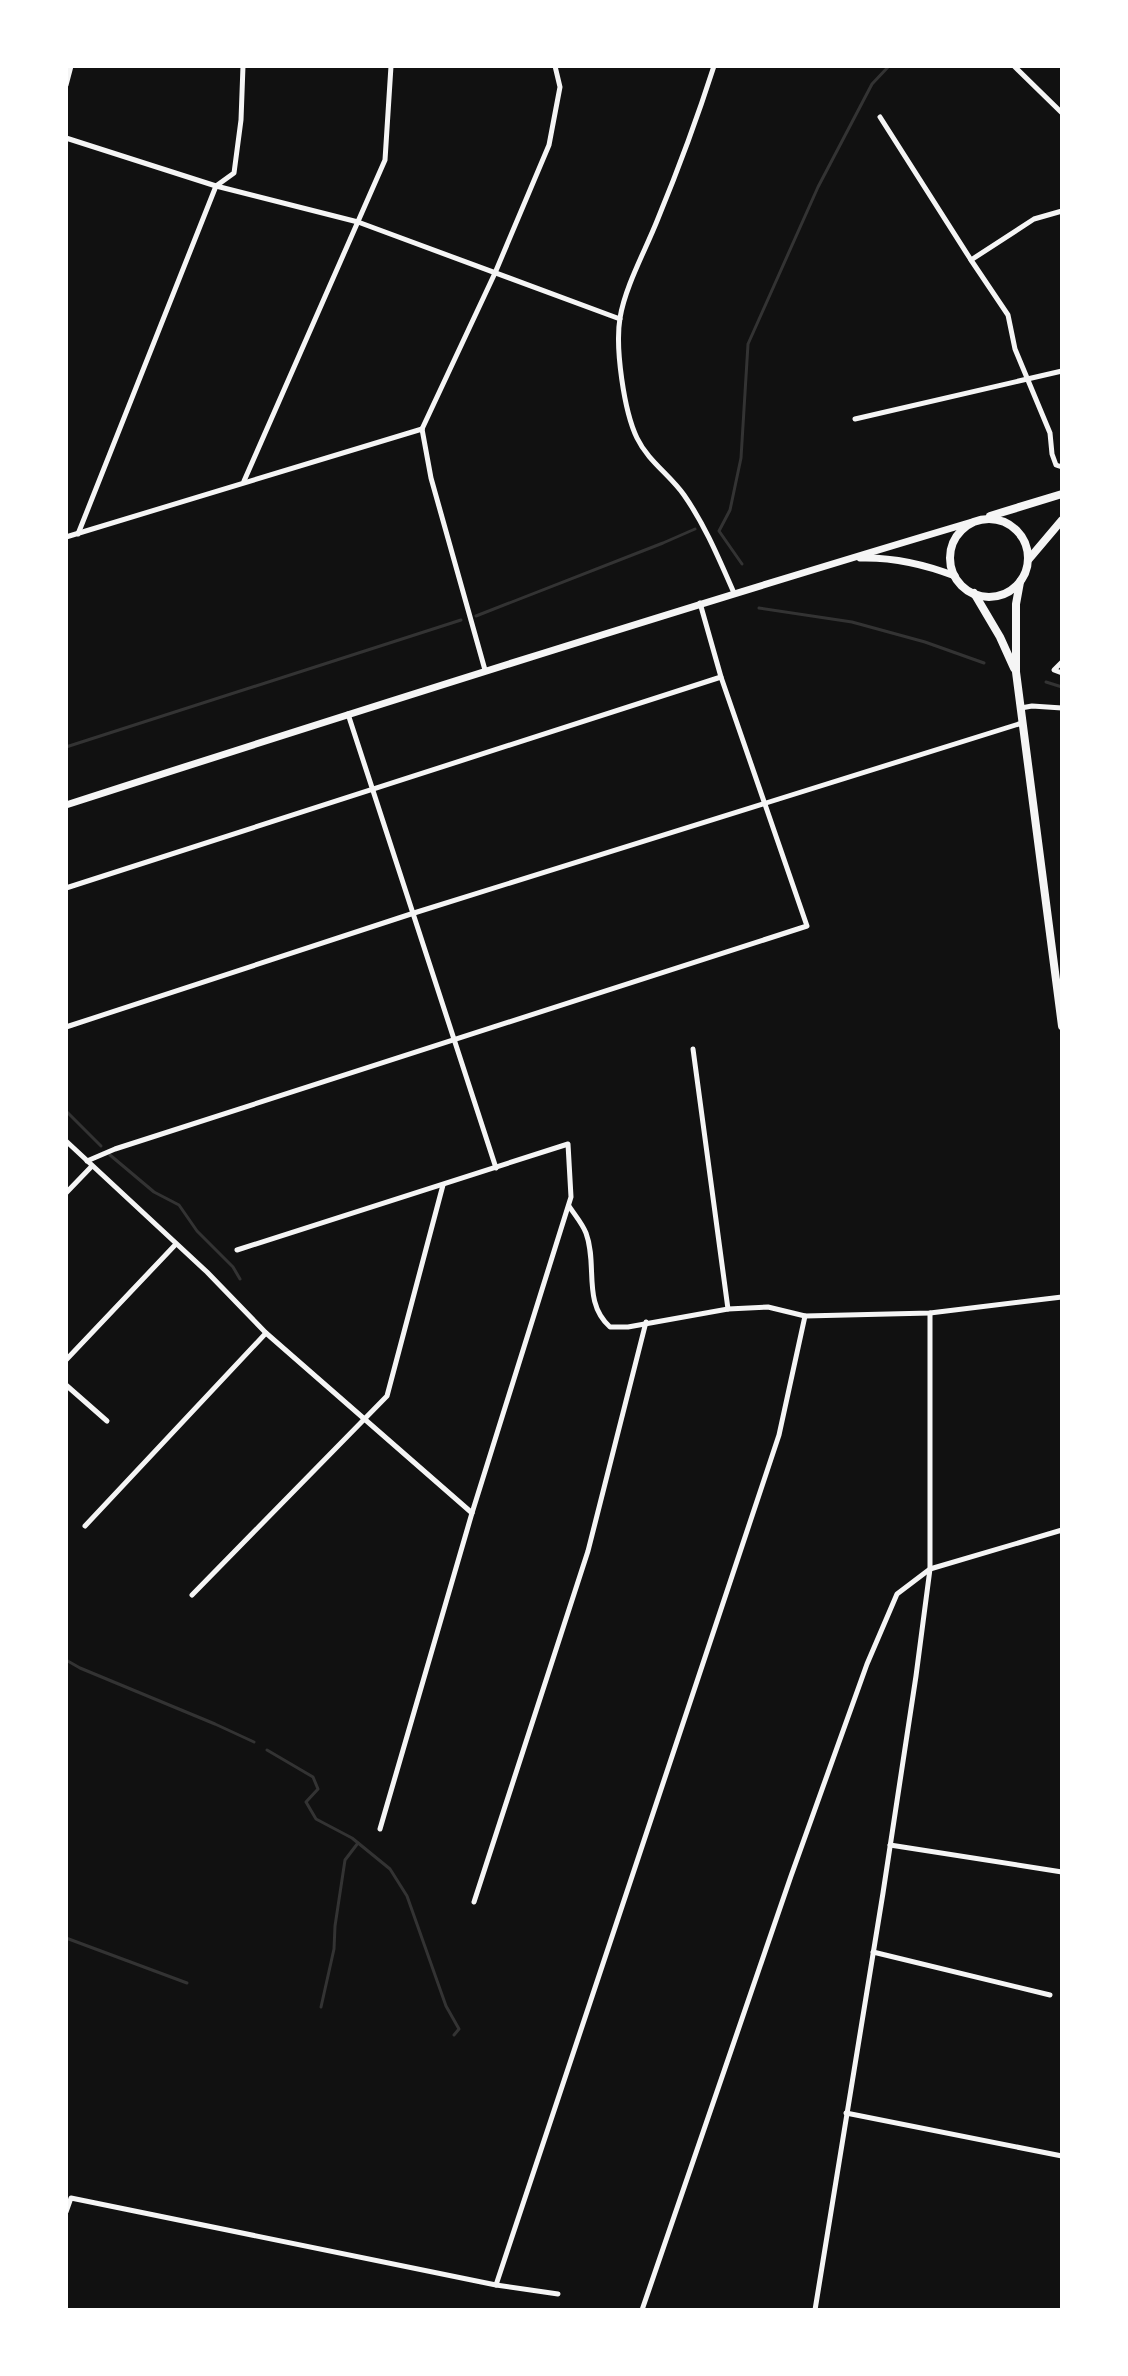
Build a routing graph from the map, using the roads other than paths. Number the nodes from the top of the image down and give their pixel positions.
1 (71, 66) edge
2 (243, 66) edge
3 (391, 66) edge
4 (555, 66) edge
5 (714, 66) edge
6 (1014, 66) edge
7 (66, 85) edge
8 (1062, 113) edge
9 (880, 117) dead end
10 (66, 138) edge
11 (216, 186) junction
12 (1062, 211) edge
13 (358, 222) junction
14 (971, 260) junction
15 (495, 273) junction
16 (620, 319) junction
17 (1062, 371) edge
18 (1028, 380) junction
19 (855, 419) dead end
20 (422, 429) junction
21 (1062, 467) edge
22 (244, 481) junction
23 (1062, 494) edge
24 (1062, 520) edge
25 (976, 521) junction
26 (78, 534) junction
27 (66, 537) edge
28 (850, 558) junction
29 (1028, 559) junction
30 (955, 576) junction
31 (1020, 582) junction
32 (734, 593) junction
33 (974, 593) junction
34 (700, 603) junction
35 (1062, 662) edge
36 (485, 670) junction
37 (1016, 672) junction
38 (1062, 673) edge
39 (721, 677) junction
40 (1020, 708) junction
41 (1062, 708) edge
42 (348, 714) junction
43 (1022, 722) junction
44 (374, 788) junction
45 (764, 802) junction
46 (66, 805) edge
47 (66, 888) edge
48 (414, 913) junction
49 (1062, 1026) edge
50 (66, 1027) edge
51 (456, 1040) junction
52 (693, 1049) dead end
53 (66, 1141) edge
54 (90, 1164) junction
55 (496, 1168) junction
56 (443, 1185) junction
57 (66, 1193) edge
58 (568, 1205) junction
59 (176, 1244) junction
60 (237, 1250) dead end
61 (1062, 1297) edge
62 (728, 1309) junction
63 (930, 1313) junction
64 (805, 1316) junction
65 (646, 1322) junction
66 (266, 1333) junction
67 (66, 1360) edge
68 (66, 1385) edge
69 (365, 1420) junction
70 (107, 1421) dead end
71 (472, 1513) junction
72 (85, 1526) dead end
73 (1062, 1530) edge
74 (930, 1569) junction
75 (192, 1595) dead end
76 (380, 1829) dead end
77 (890, 1845) junction
78 (1062, 1872) edge
79 (474, 1902) dead end
80 (873, 1952) junction
81 (1050, 1995) dead end
82 (846, 2113) junction
83 (1062, 2156) edge
84 (66, 2212) edge
85 (496, 2285) junction
86 (558, 2294) dead end
87 (642, 2310) edge
88 (815, 2310) edge

1 - 7 street
2 - 11 street
3 - 13 street
4 - 15 street
5 - 16 street
6 - 8 street
9 - 14 street
10 - 11 street
11 - 13 street
11 - 26 street
12 - 14 street
13 - 15 street
13 - 22 street
14 - 18 street
15 - 16 street
15 - 20 street
16 - 32 street
17 - 18 street
18 - 19 street
18 - 21 street
20 - 22 street
20 - 36 street
22 - 26 street
23 - 25 main road
24 - 29 main road
25 - 28 main road
25 - 29 main road
25 - 30 main road
26 - 27 street
28 - 30 main road
28 - 32 main road
29 - 31 main road
30 - 33 main road
31 - 33 main road
31 - 37 main road
32 - 34 main road
33 - 37 main road
34 - 36 main road
34 - 39 street
35 - 38 street
36 - 42 main road
37 - 40 main road
39 - 44 street
39 - 45 street
40 - 41 street
40 - 43 main road
42 - 44 street
42 - 46 main road
43 - 45 street
43 - 49 main road
44 - 47 street
44 - 48 street
45 - 48 street
45 - 51 street
48 - 50 street
48 - 51 street
51 - 54 street
51 - 55 street
52 - 62 street
53 - 54 street
54 - 57 street
54 - 59 street
55 - 56 street
55 - 58 street
56 - 60 street
56 - 69 street
58 - 65 street
58 - 71 street
59 - 66 street
59 - 67 street
61 - 63 street
62 - 64 street
62 - 65 street
63 - 64 street
63 - 74 street
64 - 85 street
65 - 79 street
66 - 69 street
66 - 72 street
68 - 70 street
69 - 71 street
69 - 75 street
71 - 76 street
73 - 74 street
74 - 77 street
74 - 87 street
77 - 78 street
77 - 80 street
80 - 81 street
80 - 82 street
82 - 83 street
82 - 88 street
84 - 85 street
85 - 86 street

